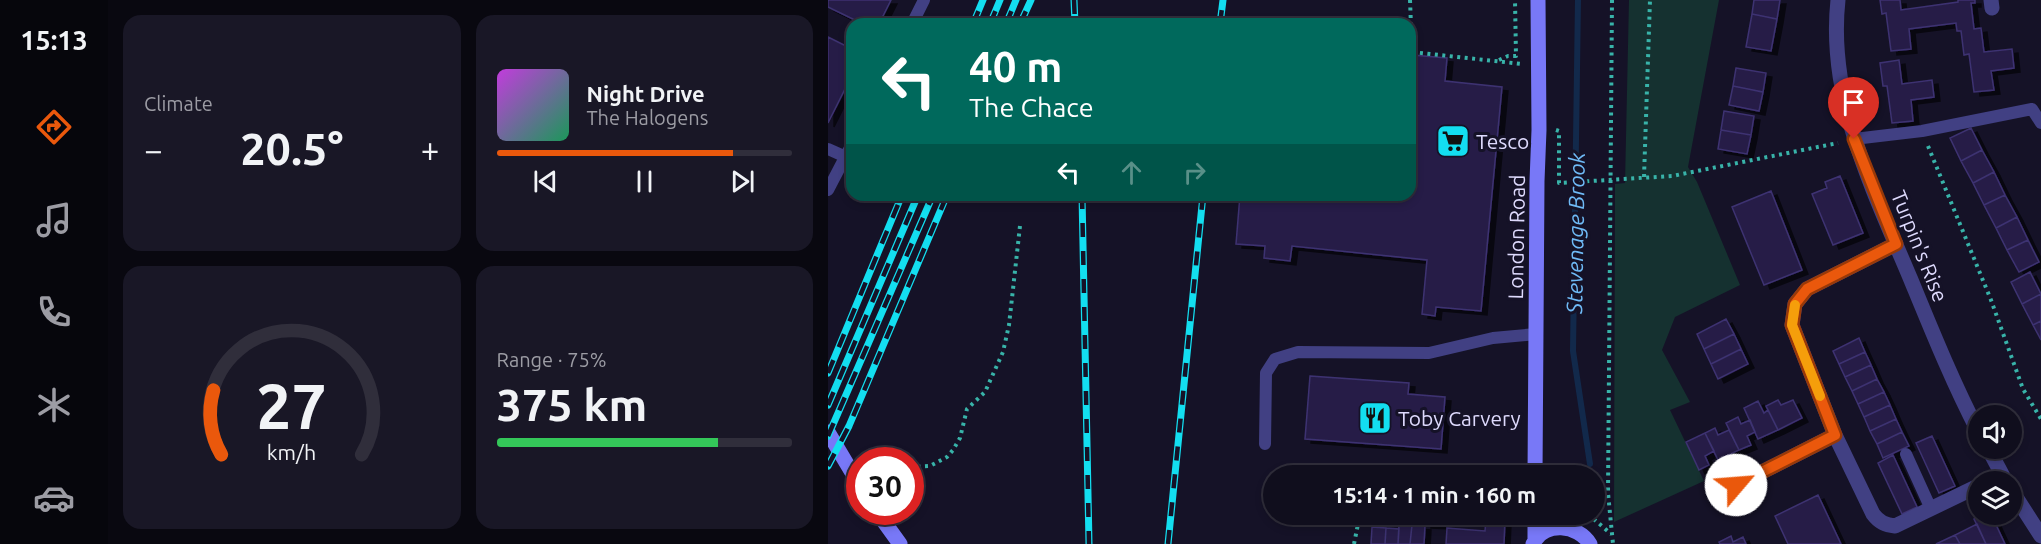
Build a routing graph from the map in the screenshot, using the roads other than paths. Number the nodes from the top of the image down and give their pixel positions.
1 (924, 0) edge
2 (1538, 0) edge
3 (1838, 0) edge
4 (915, 18) edge
5 (2041, 123) edge
6 (1854, 139) junction
7 (828, 149) edge
8 (846, 158) joint
9 (828, 190) edge
10 (1896, 244) junction
11 (1536, 334) junction
12 (1968, 410) edge
13 (828, 432) edge
14 (1835, 435) junction
15 (1265, 444) dead end
16 (1906, 454) dead end
17 (846, 462) edge
18 (1535, 465) edge
19 (1736, 485) dead end
20 (1968, 491) edge
21 (2022, 507) edge
22 (1931, 508) junction
23 (886, 525) edge
24 (1535, 525) edge
25 (1568, 525) edge
26 (1570, 528) junction
27 (2041, 536) edge
28 (1534, 542) edge
29 (900, 544) edge
30 (1590, 544) edge

1 - 4 lane
2 - 11 main road, London Road
3 - 6 street, Turpin's Rise
5 - 6 lane
6 - 10 street, Turpin's Rise
7 - 8 lane
8 - 9 lane
10 - 12 street, Turpin's Rise
10 - 14 street
11 - 15 lane
11 - 18 main road, London Road
13 - 17 main road
14 - 19 street
14 - 22 street
16 - 22 lane
20 - 22 street
21 - 27 street
23 - 29 main road
24 - 28 main road
25 - 26 main road
26 - 28 main road
26 - 30 main road

